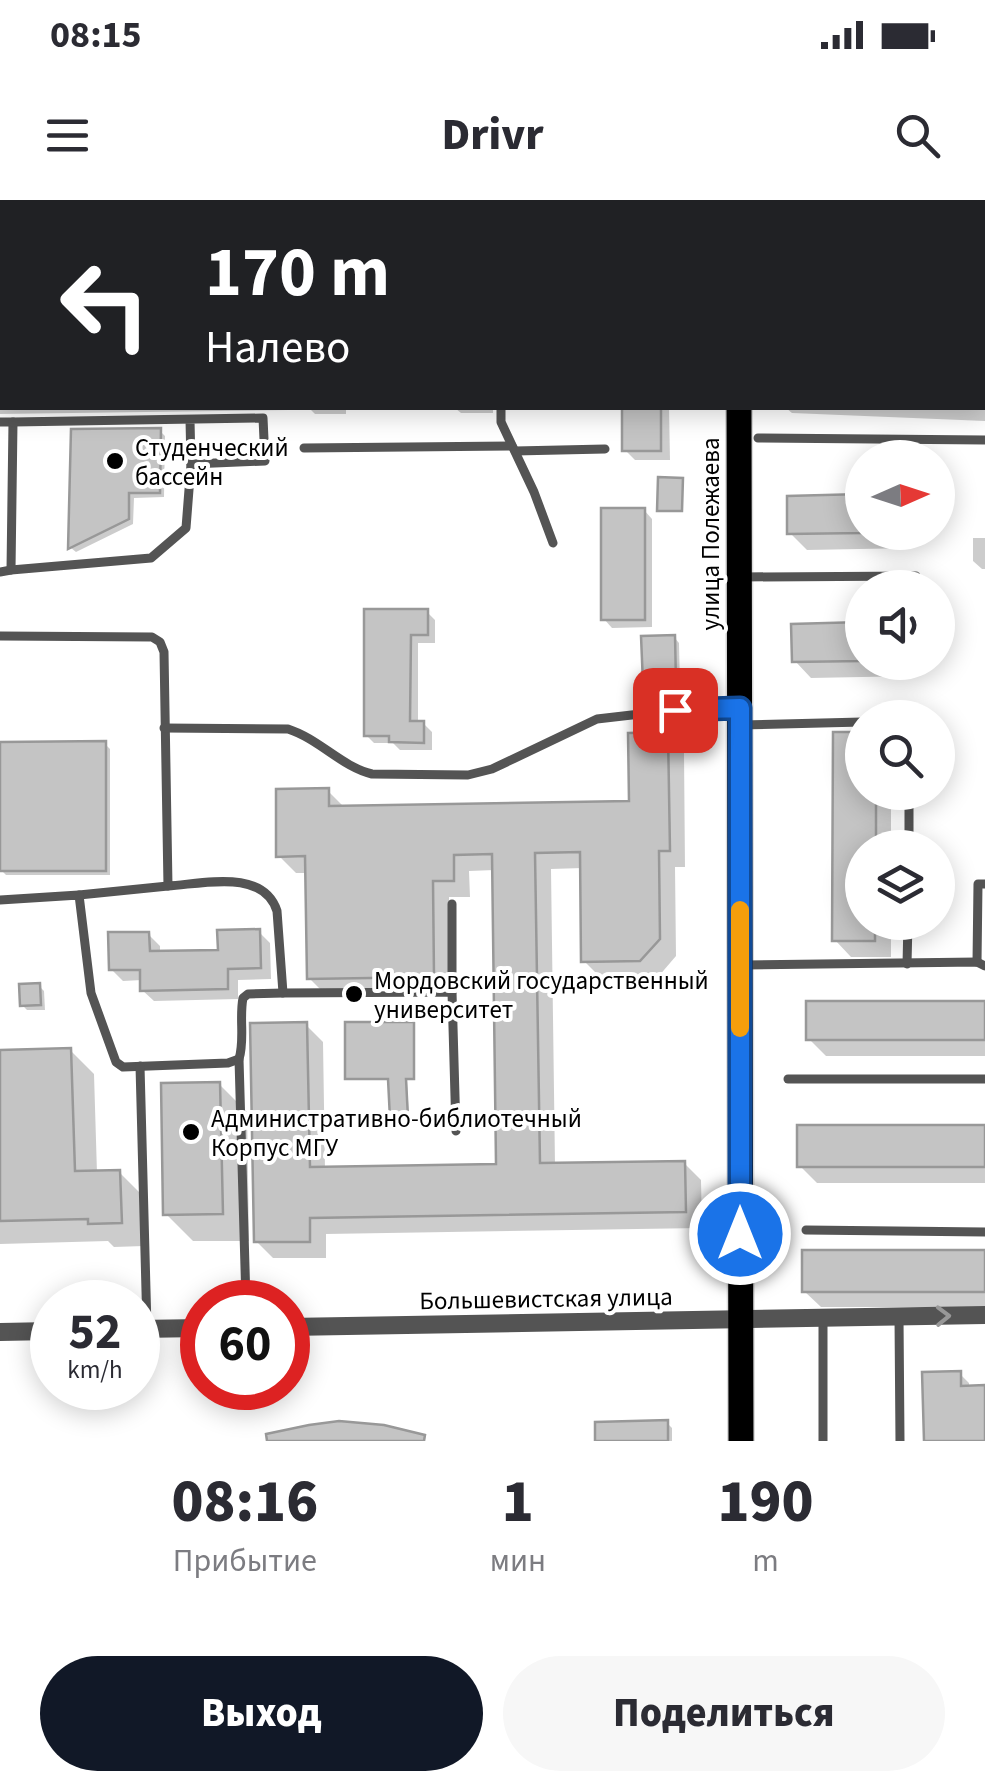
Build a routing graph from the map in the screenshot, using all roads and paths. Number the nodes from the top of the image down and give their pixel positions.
1 (500, 410) edge
2 (740, 410) edge
3 (190, 420) junction
4 (0, 422) edge
5 (13, 422) junction
6 (758, 438) dead end
7 (985, 440) edge
8 (304, 448) dead end
9 (514, 448) junction
10 (605, 450) dead end
11 (191, 464) junction
12 (552, 543) dead end
13 (5, 571) edge
14 (845, 577) edge
15 (740, 578) junction
16 (0, 636) edge
17 (740, 716) junction
18 (845, 722) edge
19 (164, 728) junction
20 (985, 884) edge
21 (168, 886) junction
22 (80, 895) junction
23 (0, 900) edge
24 (452, 904) dead end
25 (908, 940) edge
26 (907, 964) junction
27 (981, 964) edge
28 (740, 965) junction
29 (452, 992) junction
30 (283, 993) junction
31 (239, 1059) junction
32 (140, 1066) junction
33 (788, 1079) dead end
34 (985, 1079) edge
35 (456, 1130) dead end
36 (806, 1230) dead end
37 (985, 1232) edge
38 (142, 1280) edge
39 (245, 1280) edge
40 (985, 1315) edge
41 (899, 1317) junction
42 (823, 1318) junction
43 (740, 1319) junction
44 (310, 1327) edge
45 (30, 1331) edge
46 (0, 1332) edge
47 (742, 1441) edge
48 (823, 1441) edge
49 (900, 1441) edge

1 - 9 lane
2 - 15 main road, улица Полежаева
3 - 5 lane
3 - 11 lane
3 - 11 lane
4 - 5 lane
5 - 13 lane
6 - 7 lane
8 - 9 lane
9 - 10 lane
9 - 12 lane
11 - 13 lane
14 - 15 lane
15 - 17 main road, улица Полежаева
16 - 19 lane
17 - 18 lane
17 - 19 lane
17 - 28 main road, улица Полежаева
19 - 21 lane
20 - 27 lane
21 - 22 lane
21 - 30 lane
22 - 23 lane
22 - 32 lane
24 - 29 lane
25 - 26 lane
26 - 27 lane
26 - 28 lane
28 - 43 main road, улица Полежаева
29 - 30 lane
29 - 35 lane
30 - 31 lane
31 - 32 lane
31 - 39 lane
32 - 38 lane
33 - 34 lane
36 - 37 lane
41 -> 40 street, Большевистская улица
41 - 42 street, Большевистская улица
41 - 49 lane
42 - 43 street, Большевистская улица
42 - 48 lane
43 - 44 street, Большевистская улица
43 - 47 main road, улица Полежаева
45 - 46 street

